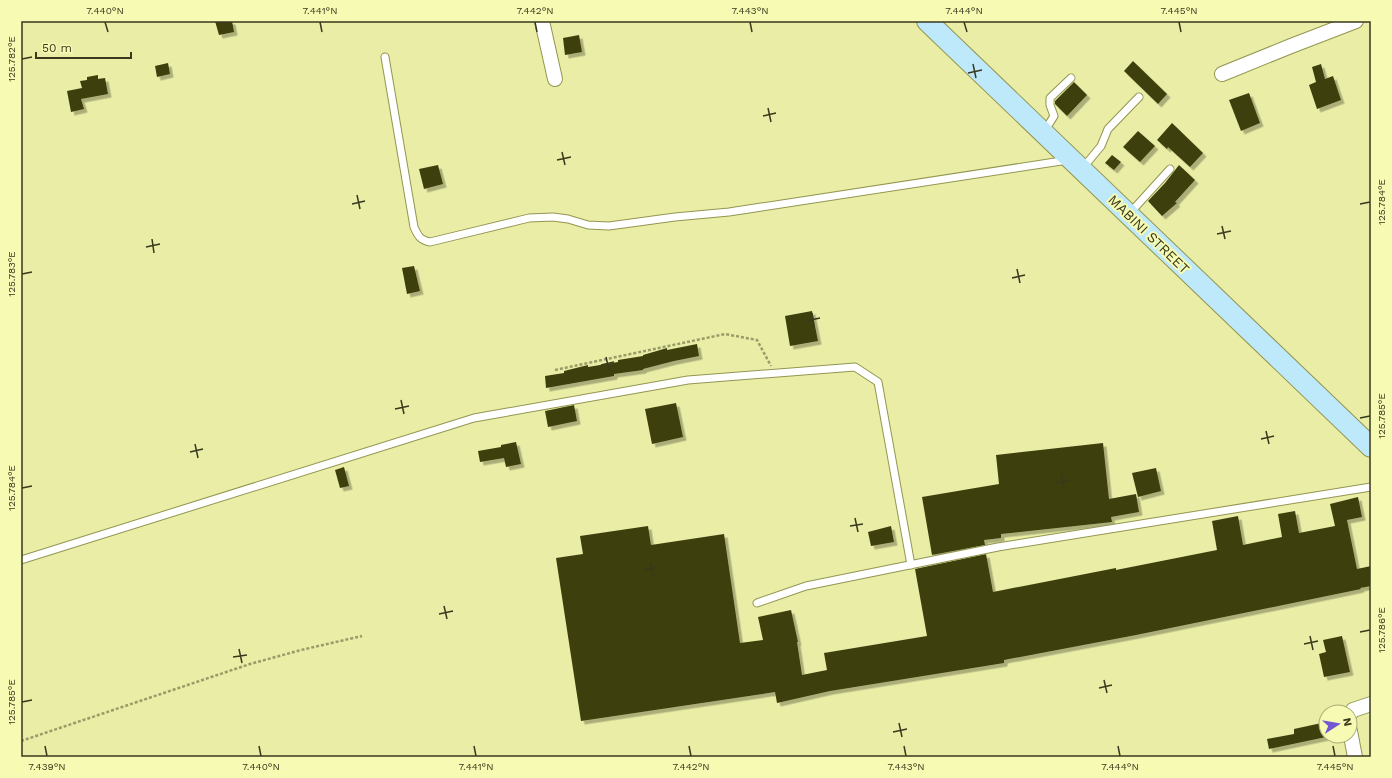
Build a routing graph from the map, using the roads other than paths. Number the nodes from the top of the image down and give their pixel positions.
1 (542, 21) edge
2 (927, 21) edge
3 (1356, 21) edge
4 (385, 57) dead end
5 (1222, 74) dead end
6 (1070, 78) dead end
7 (555, 79) dead end
8 (1139, 97) dead end
9 (1044, 132) junction
10 (1077, 164) junction
11 (1170, 169) dead end
12 (1128, 215) junction
13 (1371, 447) edge
14 (1371, 487) edge
15 (21, 560) edge
16 (910, 565) junction
17 (757, 603) dead end
18 (1371, 704) edge
19 (1358, 708) edge
20 (1352, 744) edge
21 (1355, 757) edge

1 - 7 street
2 - 9 main road, MABINI STREET
3 - 5 street
4 - 10 lane
6 - 9 lane
8 - 10 lane
9 - 10 main road, MABINI STREET
10 - 12 main road, MABINI STREET
11 - 12 lane
12 - 13 main road, MABINI STREET
14 - 16 lane
15 - 16 lane
16 - 17 lane
18 - 19 street
20 - 21 street

